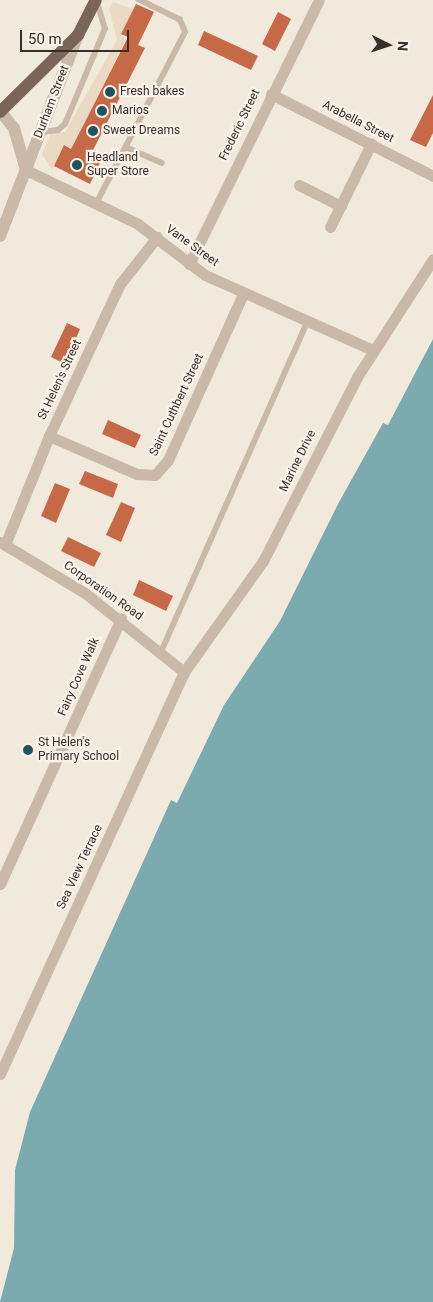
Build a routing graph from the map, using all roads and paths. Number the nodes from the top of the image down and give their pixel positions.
1 (96, 0) edge
2 (139, 0) edge
3 (319, 0) edge
4 (78, 35) junction
5 (271, 94) junction
6 (0, 112) edge
7 (41, 132) junction
8 (371, 144) junction
9 (126, 147) junction
10 (162, 163) dead end
11 (26, 170) junction
12 (433, 176) edge
13 (299, 185) dead end
14 (97, 202) junction
15 (341, 206) junction
16 (330, 227) dead end
17 (0, 236) edge
18 (157, 237) junction
19 (433, 259) edge
20 (189, 264) junction
21 (243, 294) junction
22 (307, 322) junction
23 (372, 350) junction
24 (49, 436) junction
25 (2, 544) edge
26 (121, 618) junction
27 (161, 652) junction
28 (184, 672) junction
29 (0, 884) edge
30 (0, 1074) edge

1 - 4 main road
1 - 7 lane
2 - 9 lane
3 - 5 street, Frederic Street
4 - 6 main road
4 - 7 street, Durham Street
5 - 8 street, Arabella Street
5 - 20 street, Frederic Street
6 - 11 street, Durham Street
7 - 11 street, Durham Street
8 - 12 street, Arabella Street
8 - 15 street
9 - 10 lane
9 - 14 lane
11 - 14 street, Vane Street
11 - 17 street, Durham Street
13 - 15 street
14 - 18 street, Vane Street
15 - 16 street
18 - 20 street, Vane Street
18 - 24 street, St Helen's Street
19 - 23 street, Marine Drive
20 - 21 street, Vane Street
21 - 22 street, Vane Street
21 - 24 street, Saint Cuthbert Street
22 - 23 street, Vane Street
22 - 27 lane
23 - 28 street, Marine Drive
24 - 25 street, St Helen's Street
25 - 26 street, Corporation Road
26 - 27 street, Corporation Road
26 - 29 street, Fairy Cove Walk
27 - 28 street, Corporation Road
28 - 30 street, Sea View Terrace

